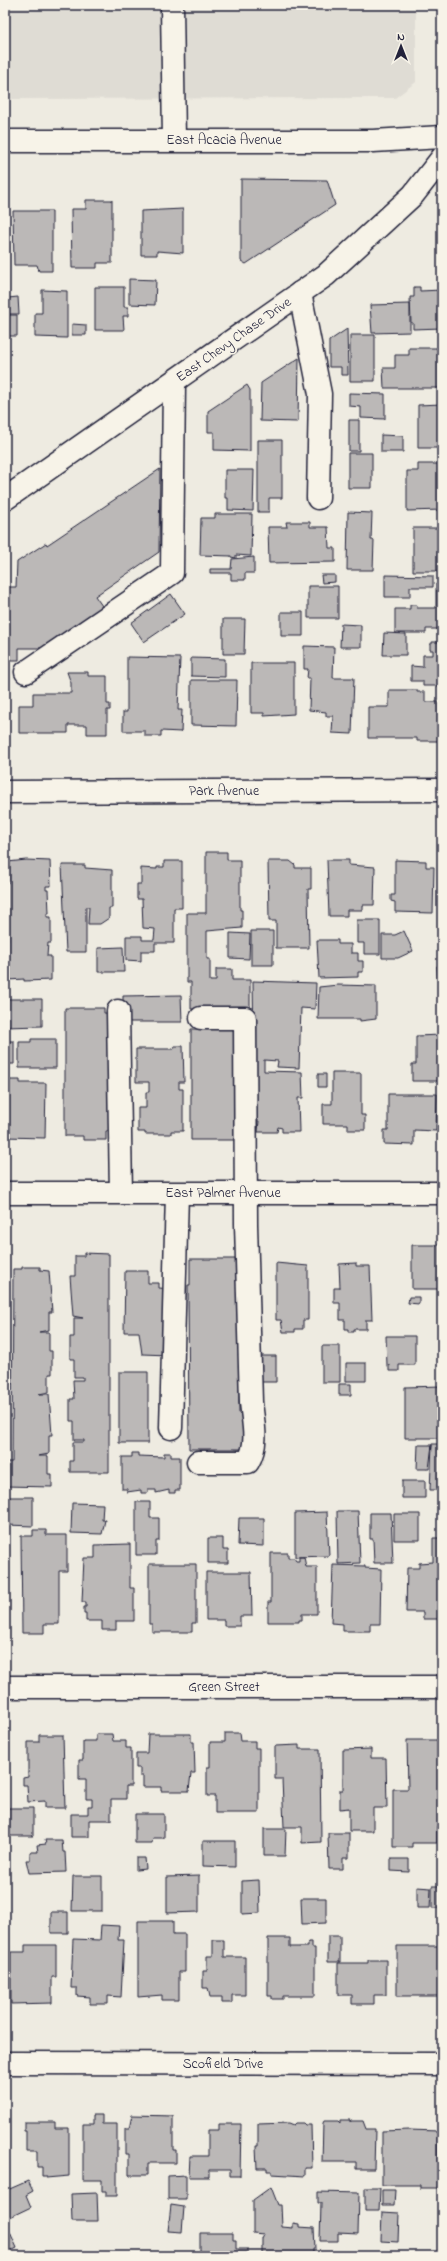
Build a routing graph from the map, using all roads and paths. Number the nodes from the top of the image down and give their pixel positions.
1 (172, 5) edge
2 (442, 137) edge
3 (5, 140) edge
4 (174, 140) junction
5 (442, 158) edge
6 (300, 293) junction
7 (174, 382) junction
8 (318, 498) dead end
9 (5, 499) edge
10 (26, 672) dead end
11 (442, 790) edge
12 (5, 792) edge
13 (118, 1012) dead end
14 (201, 1018) dead end
15 (5, 1192) edge
16 (121, 1193) junction
17 (177, 1193) junction
18 (246, 1193) junction
19 (442, 1193) edge
20 (171, 1428) dead end
21 (198, 1462) dead end
22 (5, 1687) edge
23 (442, 1687) edge
24 (5, 2063) edge
25 (442, 2064) edge

1 - 4 street
2 - 4 street, East Acacia Avenue
3 - 4 street, East Acacia Avenue
5 - 6 street, East Chevy Chase Drive
6 - 7 street, East Chevy Chase Drive
6 - 8 street
7 - 9 street, East Chevy Chase Drive
7 - 10 street
11 - 12 street, Park Avenue
13 - 16 street
14 - 18 street
15 - 16 street, East Palmer Avenue
16 - 17 street, East Palmer Avenue
17 - 18 street, East Palmer Avenue
17 - 20 street
18 - 19 street, East Palmer Avenue
18 - 21 street
22 - 23 street, Green Street
24 - 25 street, Scofield Drive

